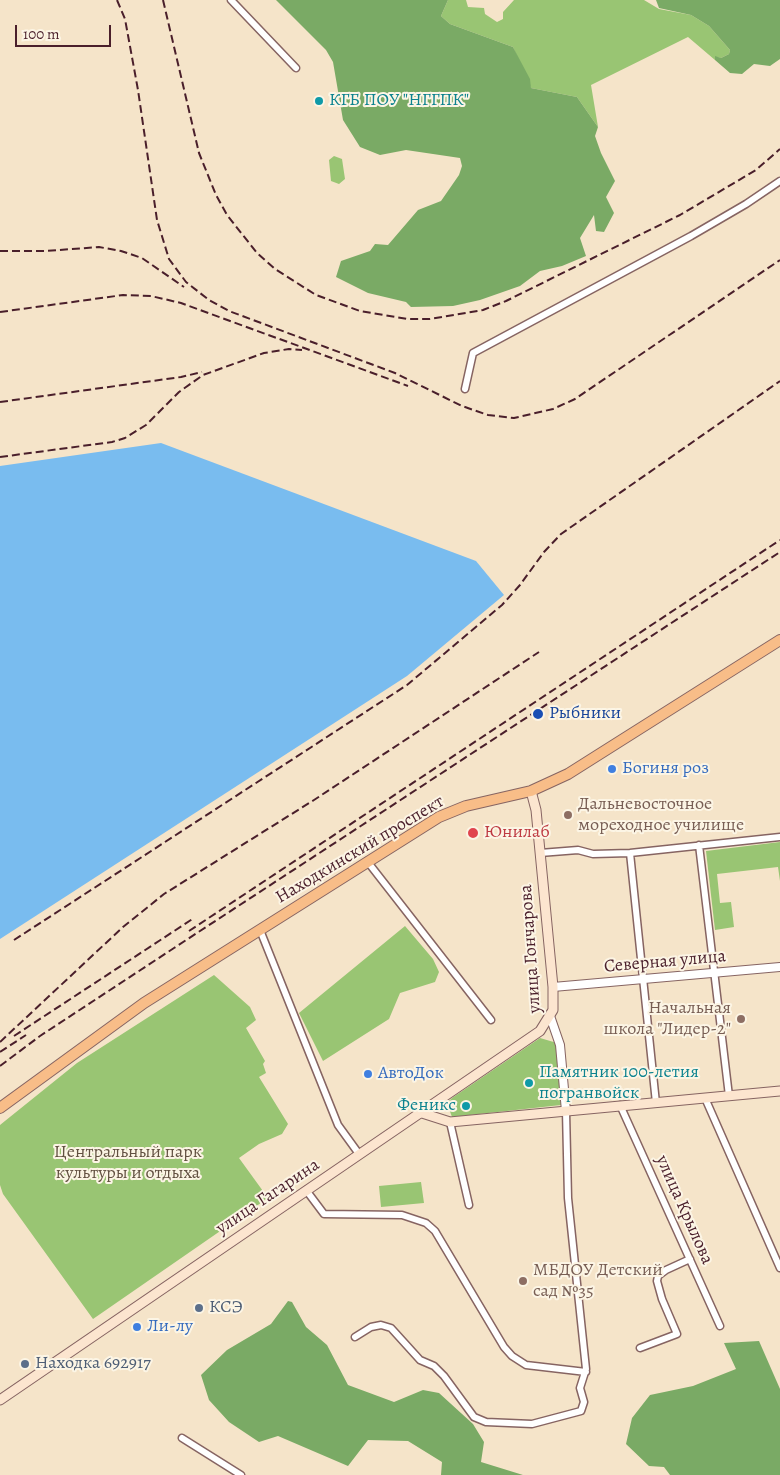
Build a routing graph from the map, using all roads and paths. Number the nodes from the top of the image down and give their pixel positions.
1 (231, 0) edge
2 (296, 68) dead end
3 (780, 181) edge
4 (466, 389) dead end
5 (780, 640) edge
6 (531, 792) junction
7 (780, 837) edge
8 (700, 845) junction
9 (630, 853) junction
10 (540, 854) junction
11 (367, 861) junction
12 (260, 930) junction
13 (780, 967) edge
14 (714, 973) junction
15 (644, 979) junction
16 (553, 987) junction
17 (550, 1016) junction
18 (491, 1020) dead end
19 (780, 1091) edge
20 (730, 1096) junction
21 (705, 1098) junction
22 (656, 1103) junction
23 (620, 1105) junction
24 (0, 1108) edge
25 (566, 1111) junction
26 (422, 1113) junction
27 (450, 1122) junction
28 (359, 1154) junction
29 (306, 1190) junction
30 (469, 1205) dead end
31 (690, 1259) junction
32 (780, 1268) edge
33 (720, 1326) dead end
34 (354, 1337) dead end
35 (640, 1348) dead end
36 (586, 1372) junction
37 (0, 1400) edge
38 (182, 1438) dead end
39 (241, 1475) edge

1 - 2 street
3 - 4 street
5 - 6 main road, Находкинский проспект
6 - 10 main road, улица Гончарова
6 - 11 main road, Находкинский проспект
7 - 8 street
8 - 9 street
8 - 14 street
9 - 10 street
9 - 15 street
10 - 16 main road, улица Гончарова
11 - 12 main road, Находкинский проспект
11 - 18 street
12 - 24 main road, Находкинский проспект
12 - 28 street
13 - 14 street, Северная улица
14 - 15 street, Северная улица
14 - 20 street
15 - 16 street, Северная улица
15 - 22 street
16 - 17 main road, улица Гончарова
17 - 25 street, улица Гончарова
17 - 26 main road, улица Гагарина
19 - 20 main road
20 - 21 main road
21 - 22 main road
21 - 32 street
22 - 23 main road
23 - 25 main road
23 - 31 street, улица Крылова
25 - 27 main road
25 - 36 street, улица Гончарова
26 - 27 main road
26 - 28 main road, улица Гагарина
27 - 30 street
28 - 29 main road, улица Гагарина
29 - 36 street
29 - 37 main road, улица Гагарина
31 - 33 street, улица Крылова
31 - 35 street
34 - 36 street, улица Гончарова
38 - 39 street

